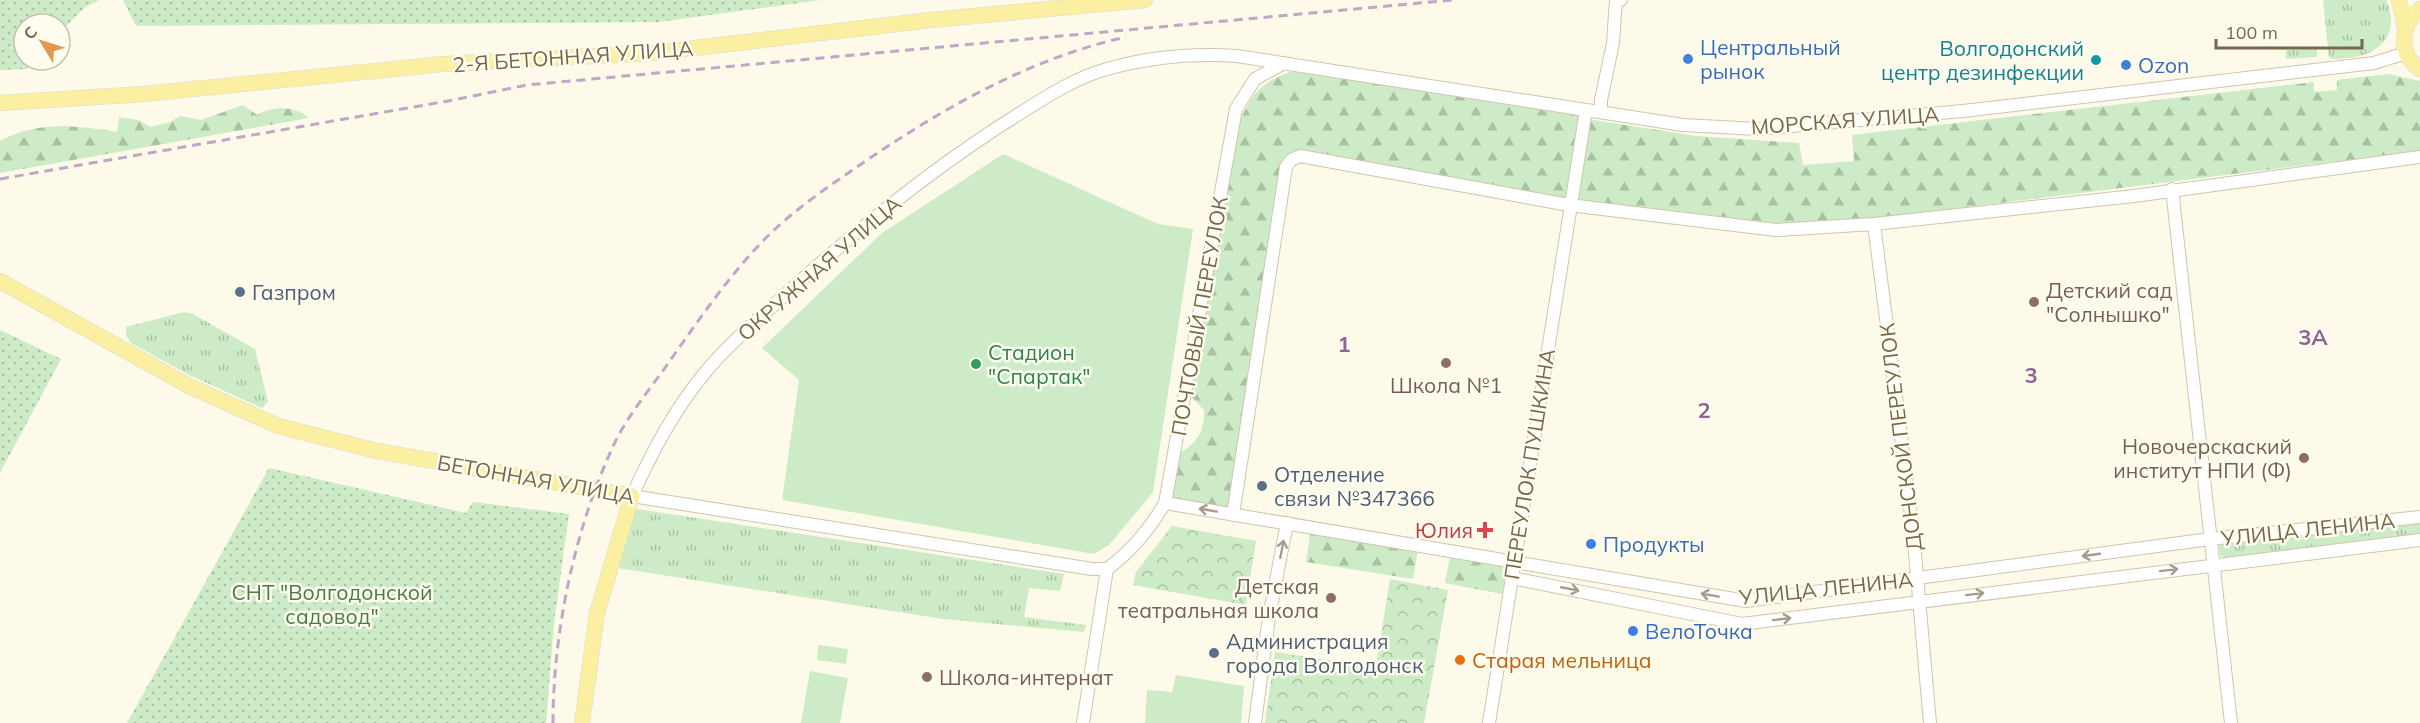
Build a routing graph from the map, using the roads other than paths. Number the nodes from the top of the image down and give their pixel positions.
1 (1145, 0) edge
2 (1621, 0) edge
3 (2399, 0) edge
4 (2420, 9) edge
5 (2405, 28) junction
6 (2406, 53) junction
7 (1284, 63) junction
8 (2420, 69) edge
9 (0, 103) edge
10 (1586, 110) junction
11 (1601, 112) junction
12 (2420, 157) edge
13 (2172, 189) junction
14 (1569, 205) junction
15 (1874, 224) junction
16 (0, 281) edge
17 (632, 496) junction
18 (1165, 503) junction
19 (1233, 515) junction
20 (2420, 517) edge
21 (1287, 522) junction
22 (2210, 539) junction
23 (2420, 540) edge
24 (1515, 562) junction
25 (2212, 564) junction
26 (1107, 569) junction
27 (1512, 578) junction
28 (1916, 579) junction
29 (1918, 601) junction
30 (582, 723) edge
31 (1083, 723) edge
32 (1255, 723) edge
33 (1490, 723) edge
34 (1929, 723) edge
35 (2231, 723) edge

1 - 9 main road, 2-Я БЕТОННАЯ УЛИЦА
2 - 11 street
3 - 5 main road
4 - 5 main road
5 - 6 main road
6 - 8 main road
6 - 11 street, МОРСКАЯ УЛИЦА
7 - 10 street, МОРСКАЯ УЛИЦА
7 - 17 street, ОКРУЖНАЯ УЛИЦА
7 - 18 street, ПОЧТОВЫЙ ПЕРЕУЛОК
10 - 11 street, МОРСКАЯ УЛИЦА
10 - 14 street, ПЕРЕУЛОК ПУШКИНА
12 - 13 street
13 - 15 street
13 - 22 street
14 - 15 street
14 - 19 street
14 - 24 street, ПЕРЕУЛОК ПУШКИНА
15 - 28 street, ДОНСКОЙ ПЕРЕУЛОК
16 - 17 main road, БЕТОННАЯ УЛИЦА
17 - 26 street, БЕТОННАЯ УЛИЦА
17 - 30 main road, ОКРУЖНАЯ УЛИЦА
19 -> 18 street, УЛИЦА ЛЕНИНА
18 - 26 street, ПОЧТОВЫЙ ПЕРЕУЛОК
19 - 21 street, УЛИЦА ЛЕНИНА
20 - 22 street, УЛИЦА ЛЕНИНА
21 - 24 street, УЛИЦА ЛЕНИНА
32 -> 21 street
22 - 25 street
22 -> 28 street, УЛИЦА ЛЕНИНА
23 - 25 street, УЛИЦА ЛЕНИНА
24 - 27 street, ПЕРЕУЛОК ПУШКИНА
28 -> 24 street, УЛИЦА ЛЕНИНА
29 -> 25 street, УЛИЦА ЛЕНИНА
25 - 35 street
26 - 31 street
27 -> 29 street, УЛИЦА ЛЕНИНА
27 - 33 street, ПЕРЕУЛОК ПУШКИНА
28 - 29 street, ДОНСКОЙ ПЕРЕУЛОК
29 - 34 street, ДОНСКОЙ ПЕРЕУЛОК

